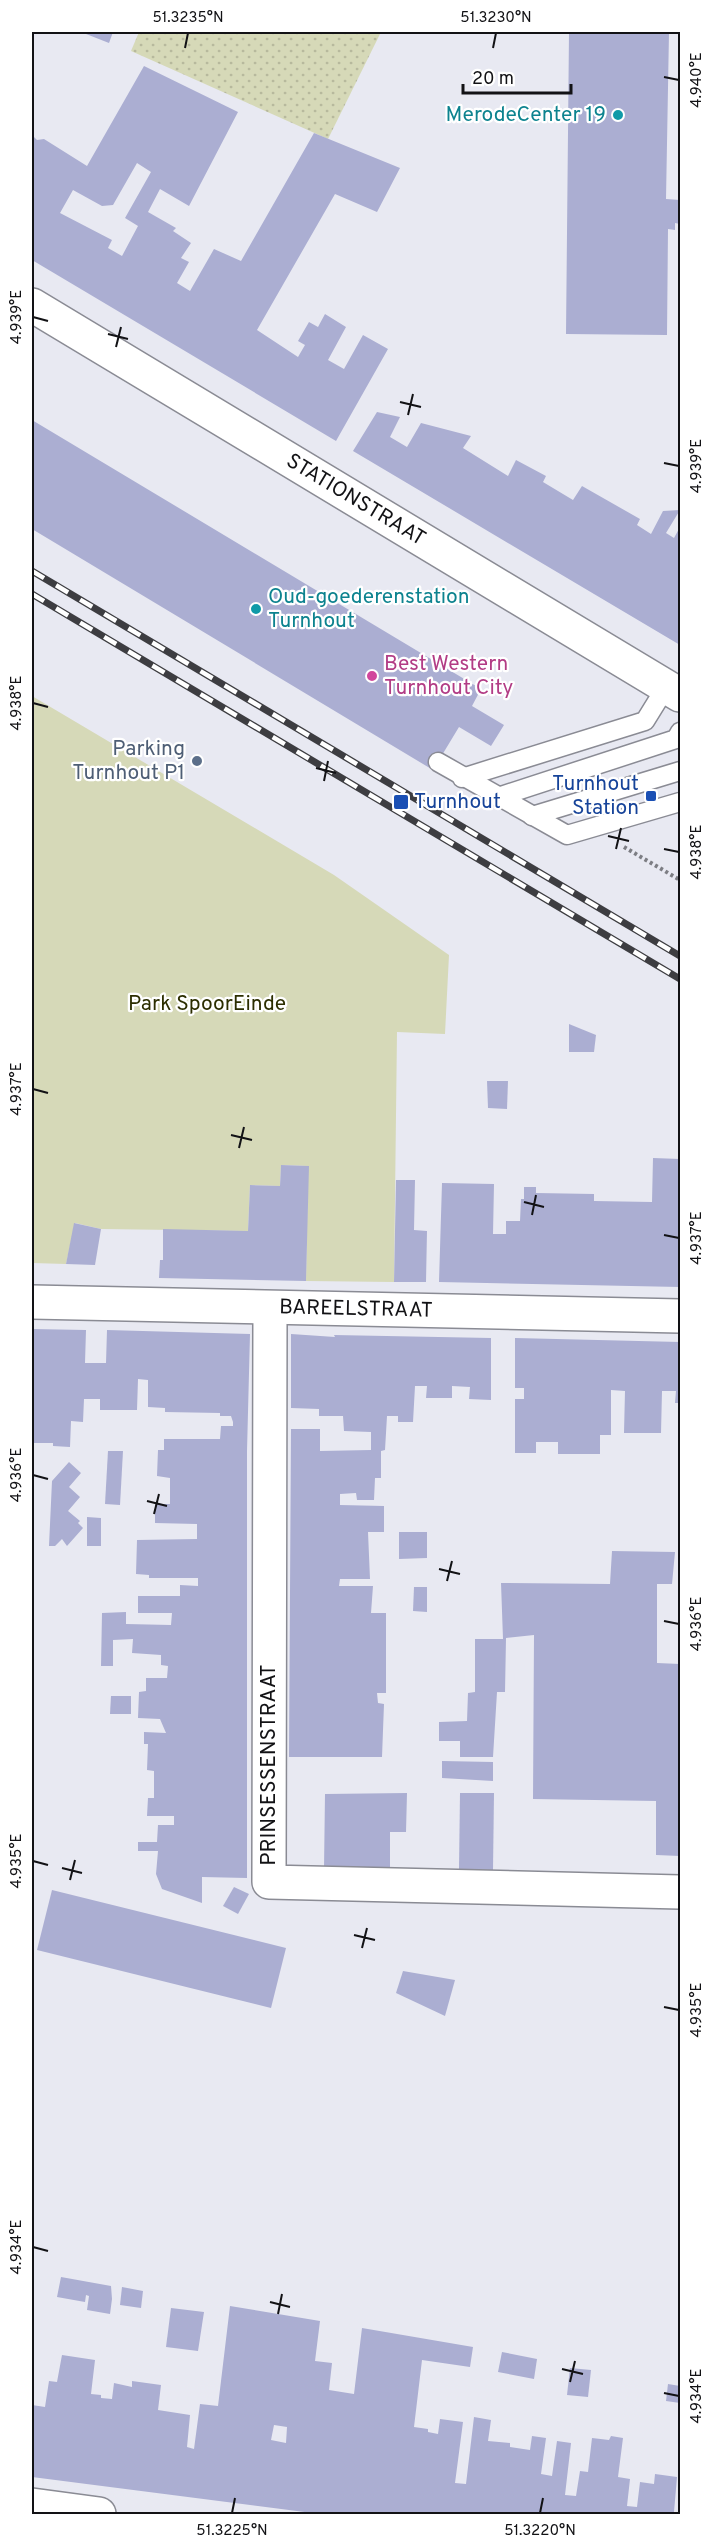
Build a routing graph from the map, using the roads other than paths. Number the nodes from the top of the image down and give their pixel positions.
1 (32, 305) edge
2 (674, 691) edge
3 (681, 732) edge
4 (438, 762) dead end
5 (681, 771) edge
6 (462, 778) junction
7 (498, 797) junction
8 (681, 802) edge
9 (532, 816) junction
10 (32, 1302) edge
11 (270, 1308) junction
12 (681, 1316) edge
13 (681, 1892) edge
14 (32, 2505) edge
15 (99, 2514) edge

1 - 2 street, STATIONSTRAAT
2 - 6 lane
3 - 7 lane
4 - 6 lane
5 - 9 lane
6 - 7 lane
7 - 9 lane
8 - 9 lane
10 - 11 street, BAREELSTRAAT
11 - 12 street, BAREELSTRAAT
11 - 13 street, PRINSESSENSTRAAT
14 - 15 street

